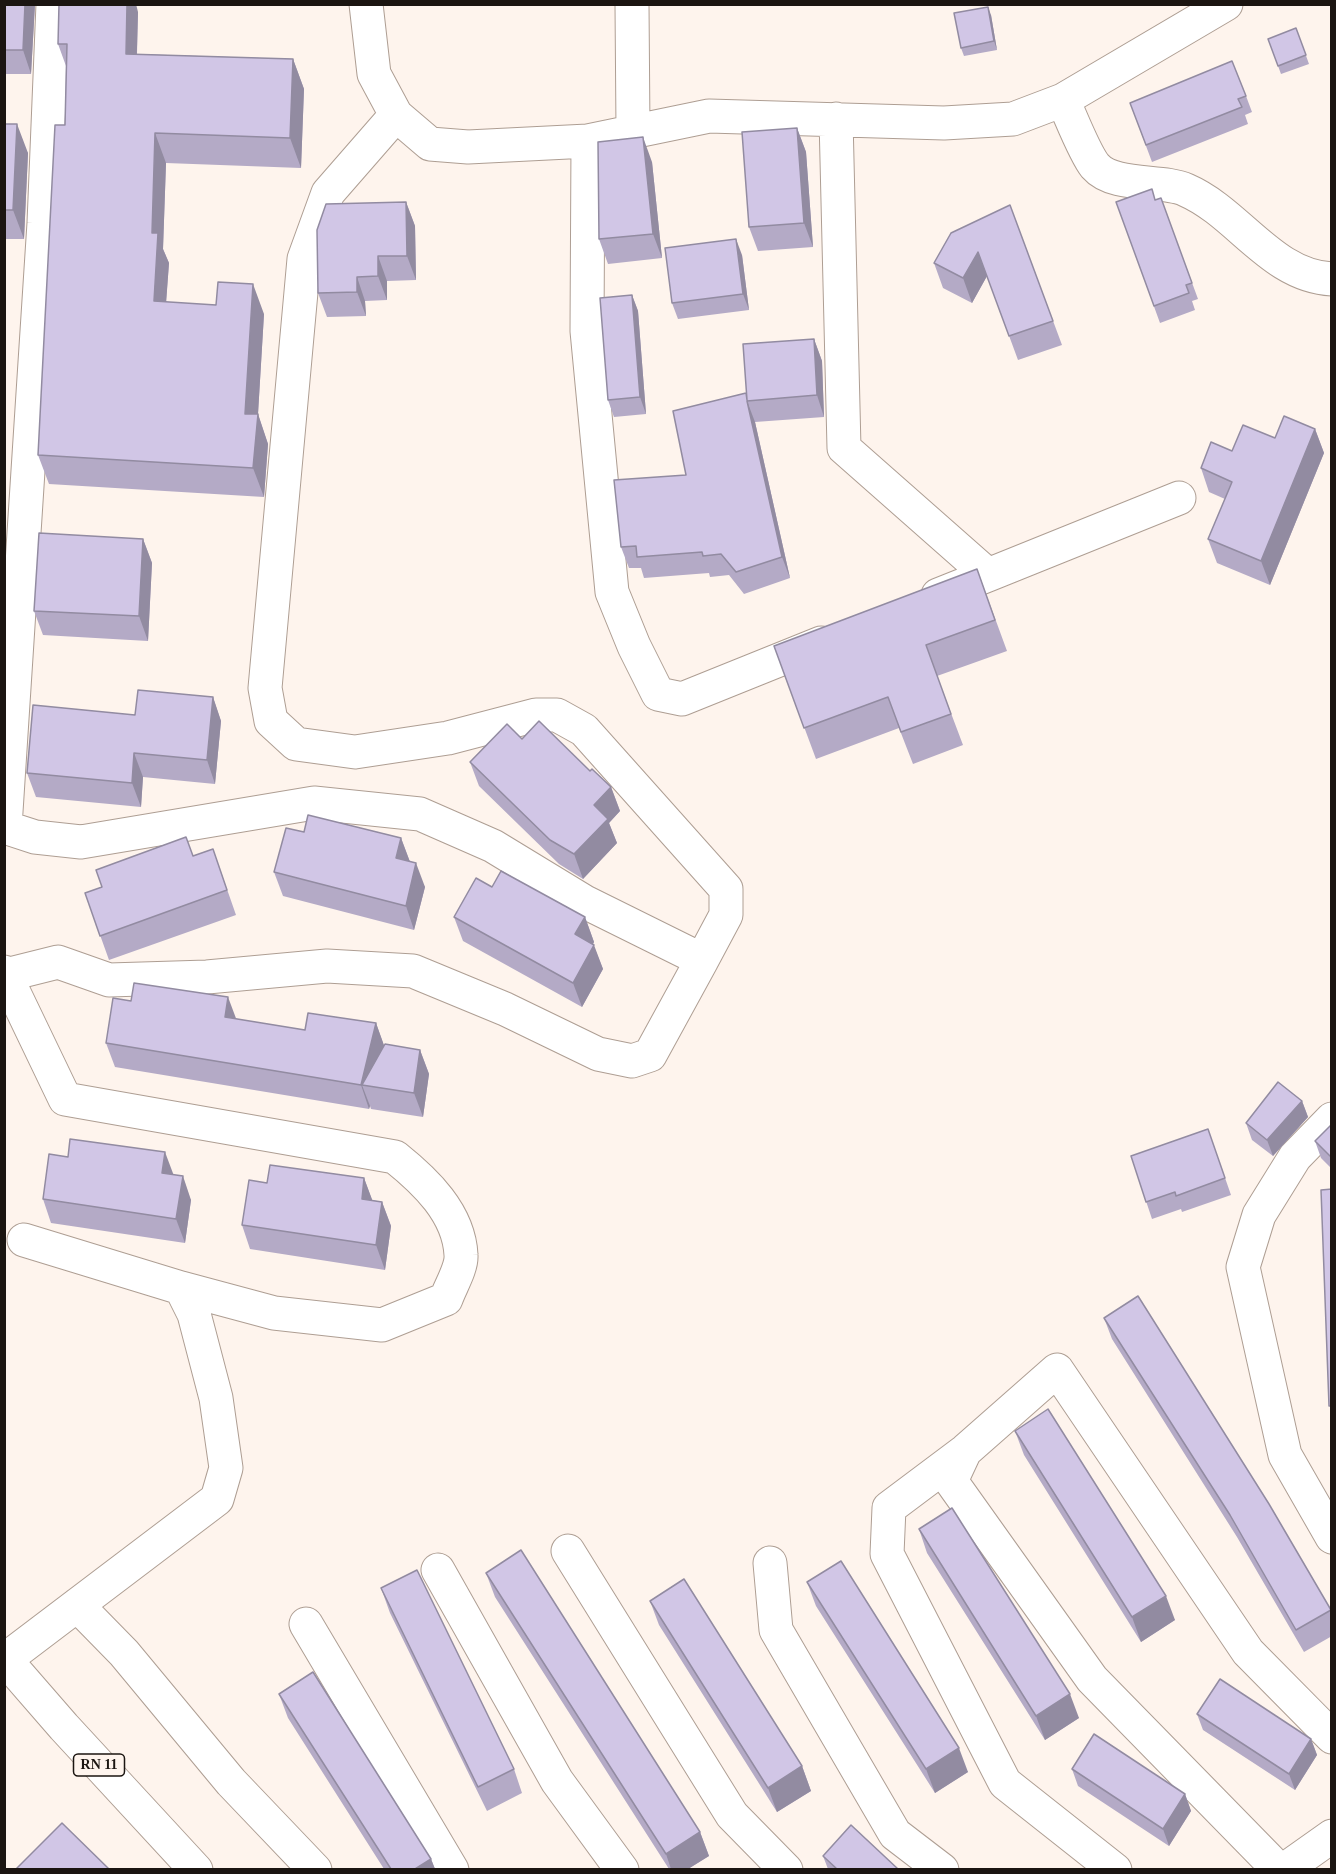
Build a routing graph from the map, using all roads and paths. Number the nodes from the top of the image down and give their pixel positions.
1 (53, 4) edge
2 (366, 4) edge
3 (632, 4) edge
4 (1226, 4) edge
5 (1063, 100) junction
6 (396, 115) junction
7 (836, 119) junction
8 (633, 131) junction
9 (588, 141) junction
10 (1332, 279) edge
11 (1179, 498) dead end
12 (988, 575) junction
13 (911, 606) edge
14 (846, 633) edge
15 (5, 827) edge
16 (702, 960) junction
17 (5, 974) edge
18 (1332, 1119) edge
19 (24, 1240) dead end
20 (181, 1287) junction
21 (965, 1451) junction
22 (1332, 1537) edge
23 (568, 1551) dead end
24 (770, 1563) dead end
25 (438, 1570) dead end
26 (77, 1605) junction
27 (306, 1624) dead end
28 (5, 1658) edge
29 (1332, 1737) edge
30 (1332, 1836) edge
31 (196, 1869) edge
32 (315, 1869) edge
33 (453, 1869) edge
34 (622, 1869) edge
35 (786, 1869) edge
36 (942, 1869) edge
37 (1115, 1869) edge
38 (1279, 1869) edge
39 (1284, 1869) edge

1 - 15 street
2 - 6 street
3 - 8 street
4 - 5 street
5 - 7 street
5 - 10 street
6 - 9 street
6 - 16 street
7 - 8 street
7 - 12 street
8 - 9 street
9 - 14 street
11 - 12 street
12 - 13 street
15 - 16 street
16 - 17 street
17 - 20 street
18 - 22 street
19 - 20 street
20 - 26 street
21 - 29 street
21 - 37 street
21 - 38 street
23 - 35 street
24 - 36 street
25 - 34 street
26 - 28 street
26 - 32 street
27 - 33 street
28 - 31 street, RN 11
30 - 39 street

